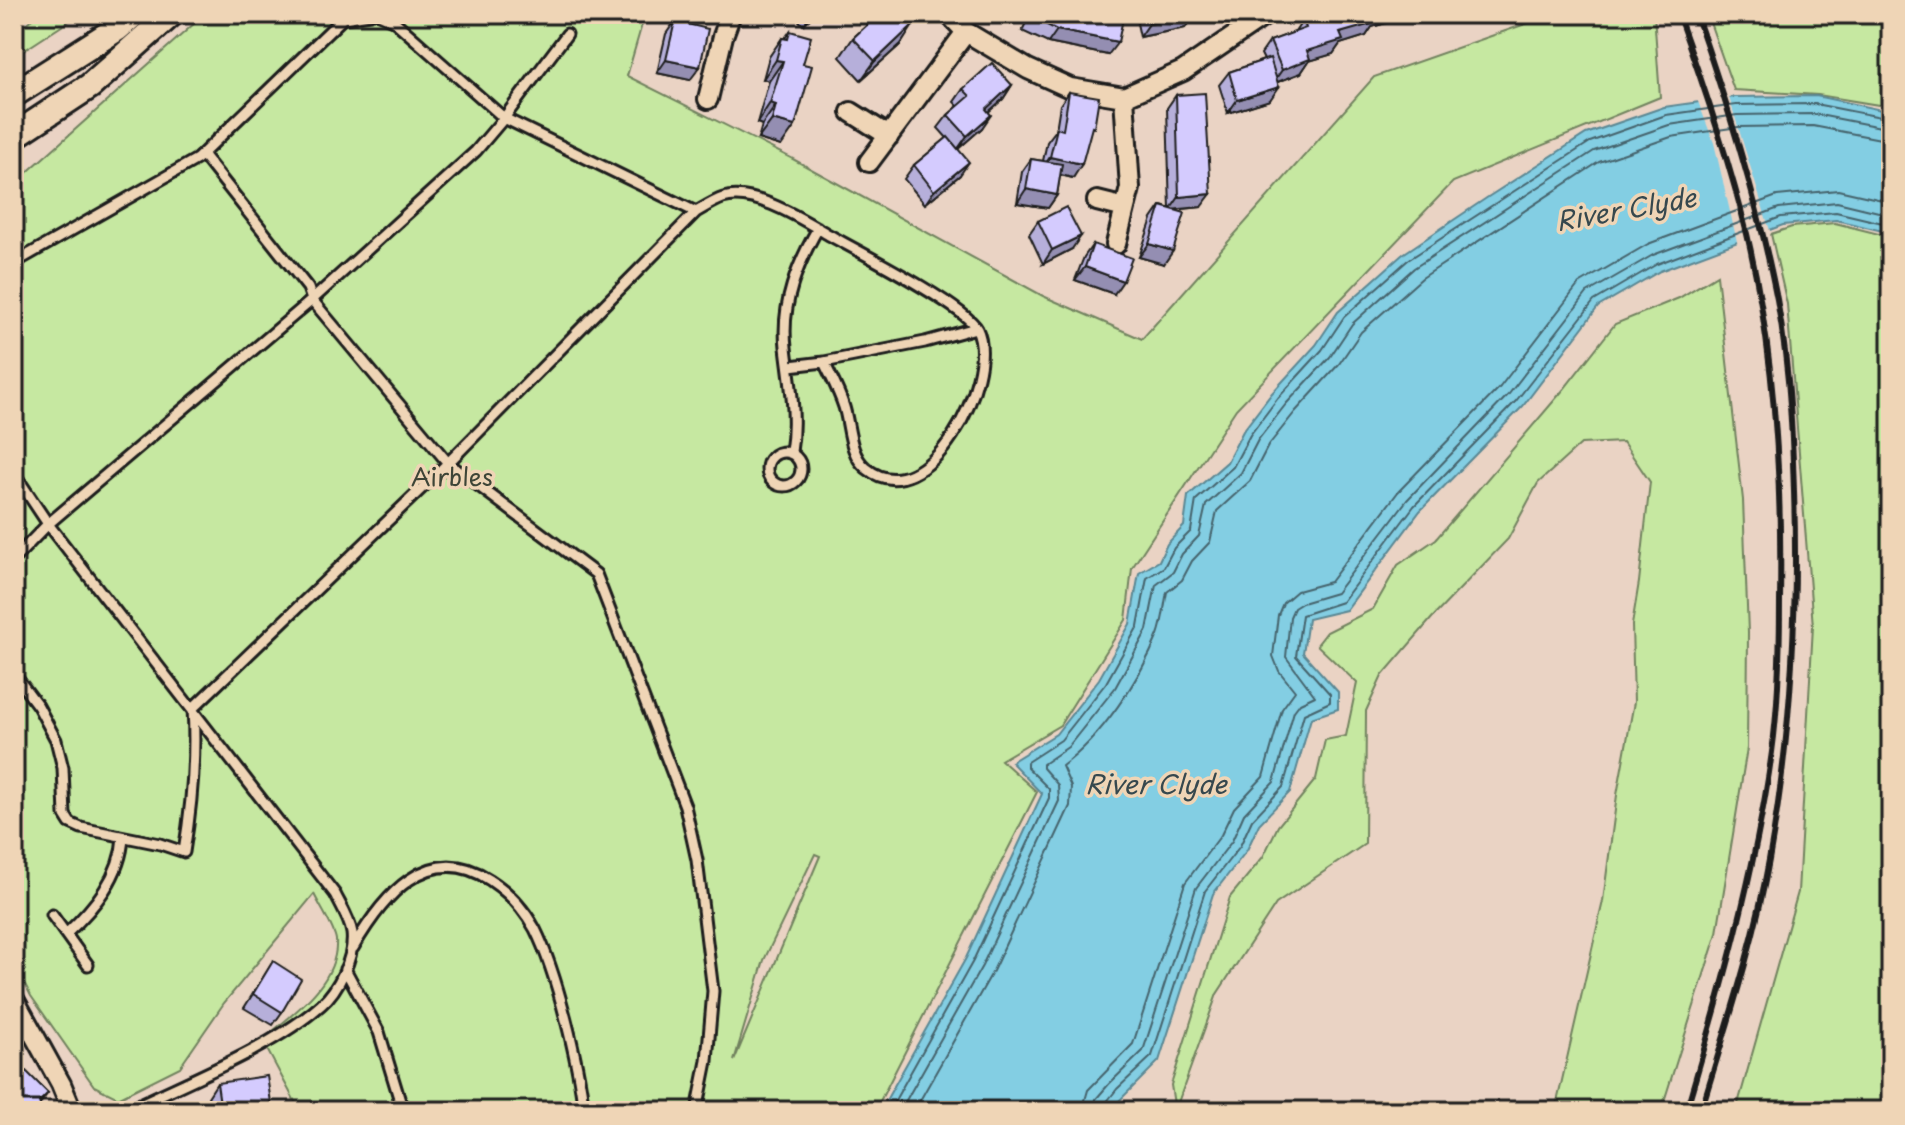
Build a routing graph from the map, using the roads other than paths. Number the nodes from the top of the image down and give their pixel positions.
1 (134, 14) edge
2 (171, 14) edge
3 (370, 14) edge
4 (379, 14) edge
5 (731, 14) edge
6 (949, 14) edge
7 (1267, 14) edge
8 (966, 32) junction
9 (567, 34) dead end
10 (14, 94) edge
11 (1124, 97) junction
12 (708, 99) dead end
13 (851, 112) dead end
14 (504, 118) junction
15 (14, 136) edge
16 (889, 136) junction
17 (202, 154) junction
18 (869, 162) dead end
19 (1097, 201) dead end
20 (1125, 208) junction
21 (696, 212) junction
22 (818, 228) junction
23 (1116, 244) dead end
24 (14, 263) edge
25 (312, 300) junction
26 (976, 328) junction
27 (824, 362) junction
28 (790, 366) junction
29 (791, 452) dead end
30 (448, 463) junction
31 (14, 473) edge
32 (48, 524) junction
33 (14, 559) edge
34 (14, 674) edge
35 (193, 708) junction
36 (123, 837) junction
37 (52, 915) dead end
38 (67, 933) junction
39 (352, 949) junction
40 (88, 965) dead end
41 (345, 969) junction
42 (14, 999) edge
43 (72, 1111) edge
44 (126, 1111) edge
45 (403, 1111) edge
46 (584, 1111) edge
47 (697, 1111) edge

1 - 10 main road
2 - 15 main road
3 - 17 lane
4 - 14 lane
5 - 12 street
6 - 8 street
7 - 11 street
8 - 11 street
8 - 16 street
9 - 14 lane
11 - 20 street
13 - 16 street
14 - 21 lane
14 - 25 lane
16 - 18 street
17 - 24 lane
17 - 25 lane
19 - 20 street
20 - 23 street
21 - 22 lane
21 - 30 lane
22 - 26 lane
22 - 28 lane
25 - 30 lane
25 - 32 lane
26 - 27 lane
26 - 27 lane
27 - 28 lane
28 - 29 lane
30 - 35 lane
30 - 47 lane
31 - 32 lane
32 - 33 lane
32 - 35 lane
34 - 36 lane
35 - 36 lane
35 - 39 lane
36 - 38 lane
37 - 38 lane
38 - 40 lane
39 - 41 lane
39 - 46 lane
41 - 44 lane
41 - 45 lane
42 - 43 street

